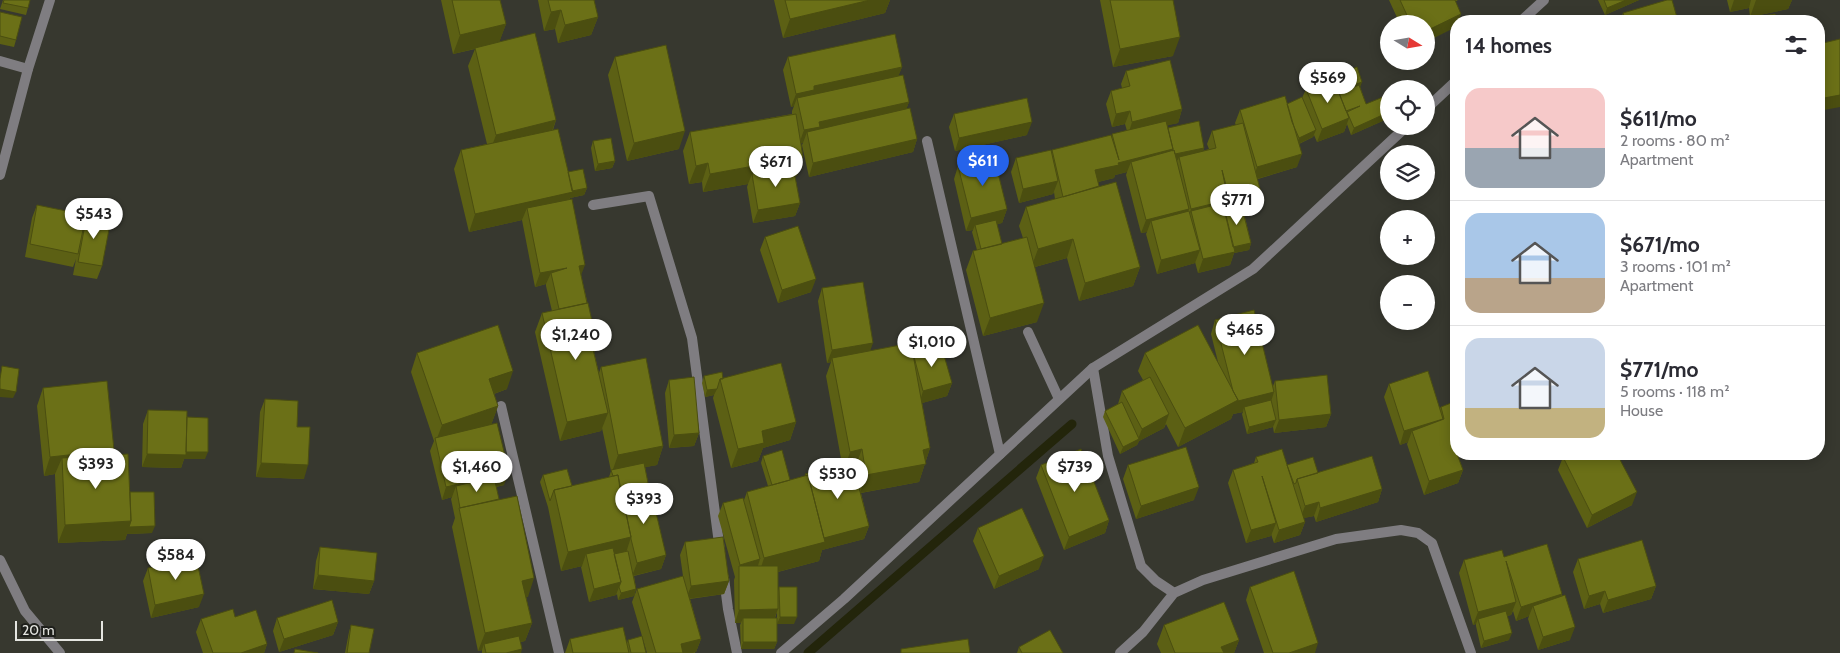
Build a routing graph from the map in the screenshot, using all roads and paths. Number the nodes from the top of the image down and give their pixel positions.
1 (50, 0) edge
2 (1544, 0) edge
3 (1528, 15) edge
4 (0, 61) edge
5 (28, 69) junction
6 (1450, 87) edge
7 (1435, 101) edge
8 (1397, 135) edge
9 (927, 142) dead end
10 (0, 175) edge
11 (594, 205) dead end
12 (1028, 332) dead end
13 (1093, 368) junction
14 (1059, 399) junction
15 (500, 406) edge
16 (1000, 454) junction
17 (0, 560) edge
18 (1174, 593) junction
19 (60, 653) edge
20 (559, 653) edge
21 (737, 653) edge
22 (781, 653) edge
23 (1120, 653) edge
24 (1471, 653) edge

1 - 5 street
2 - 3 street
4 - 5 street
5 - 10 street
6 - 7 street
8 - 13 street
9 - 16 street
11 - 21 street
12 - 14 street
13 - 14 street
13 - 18 street
14 - 16 street
15 - 20 street
16 - 22 street
17 - 19 street
18 - 23 street
18 - 24 street

